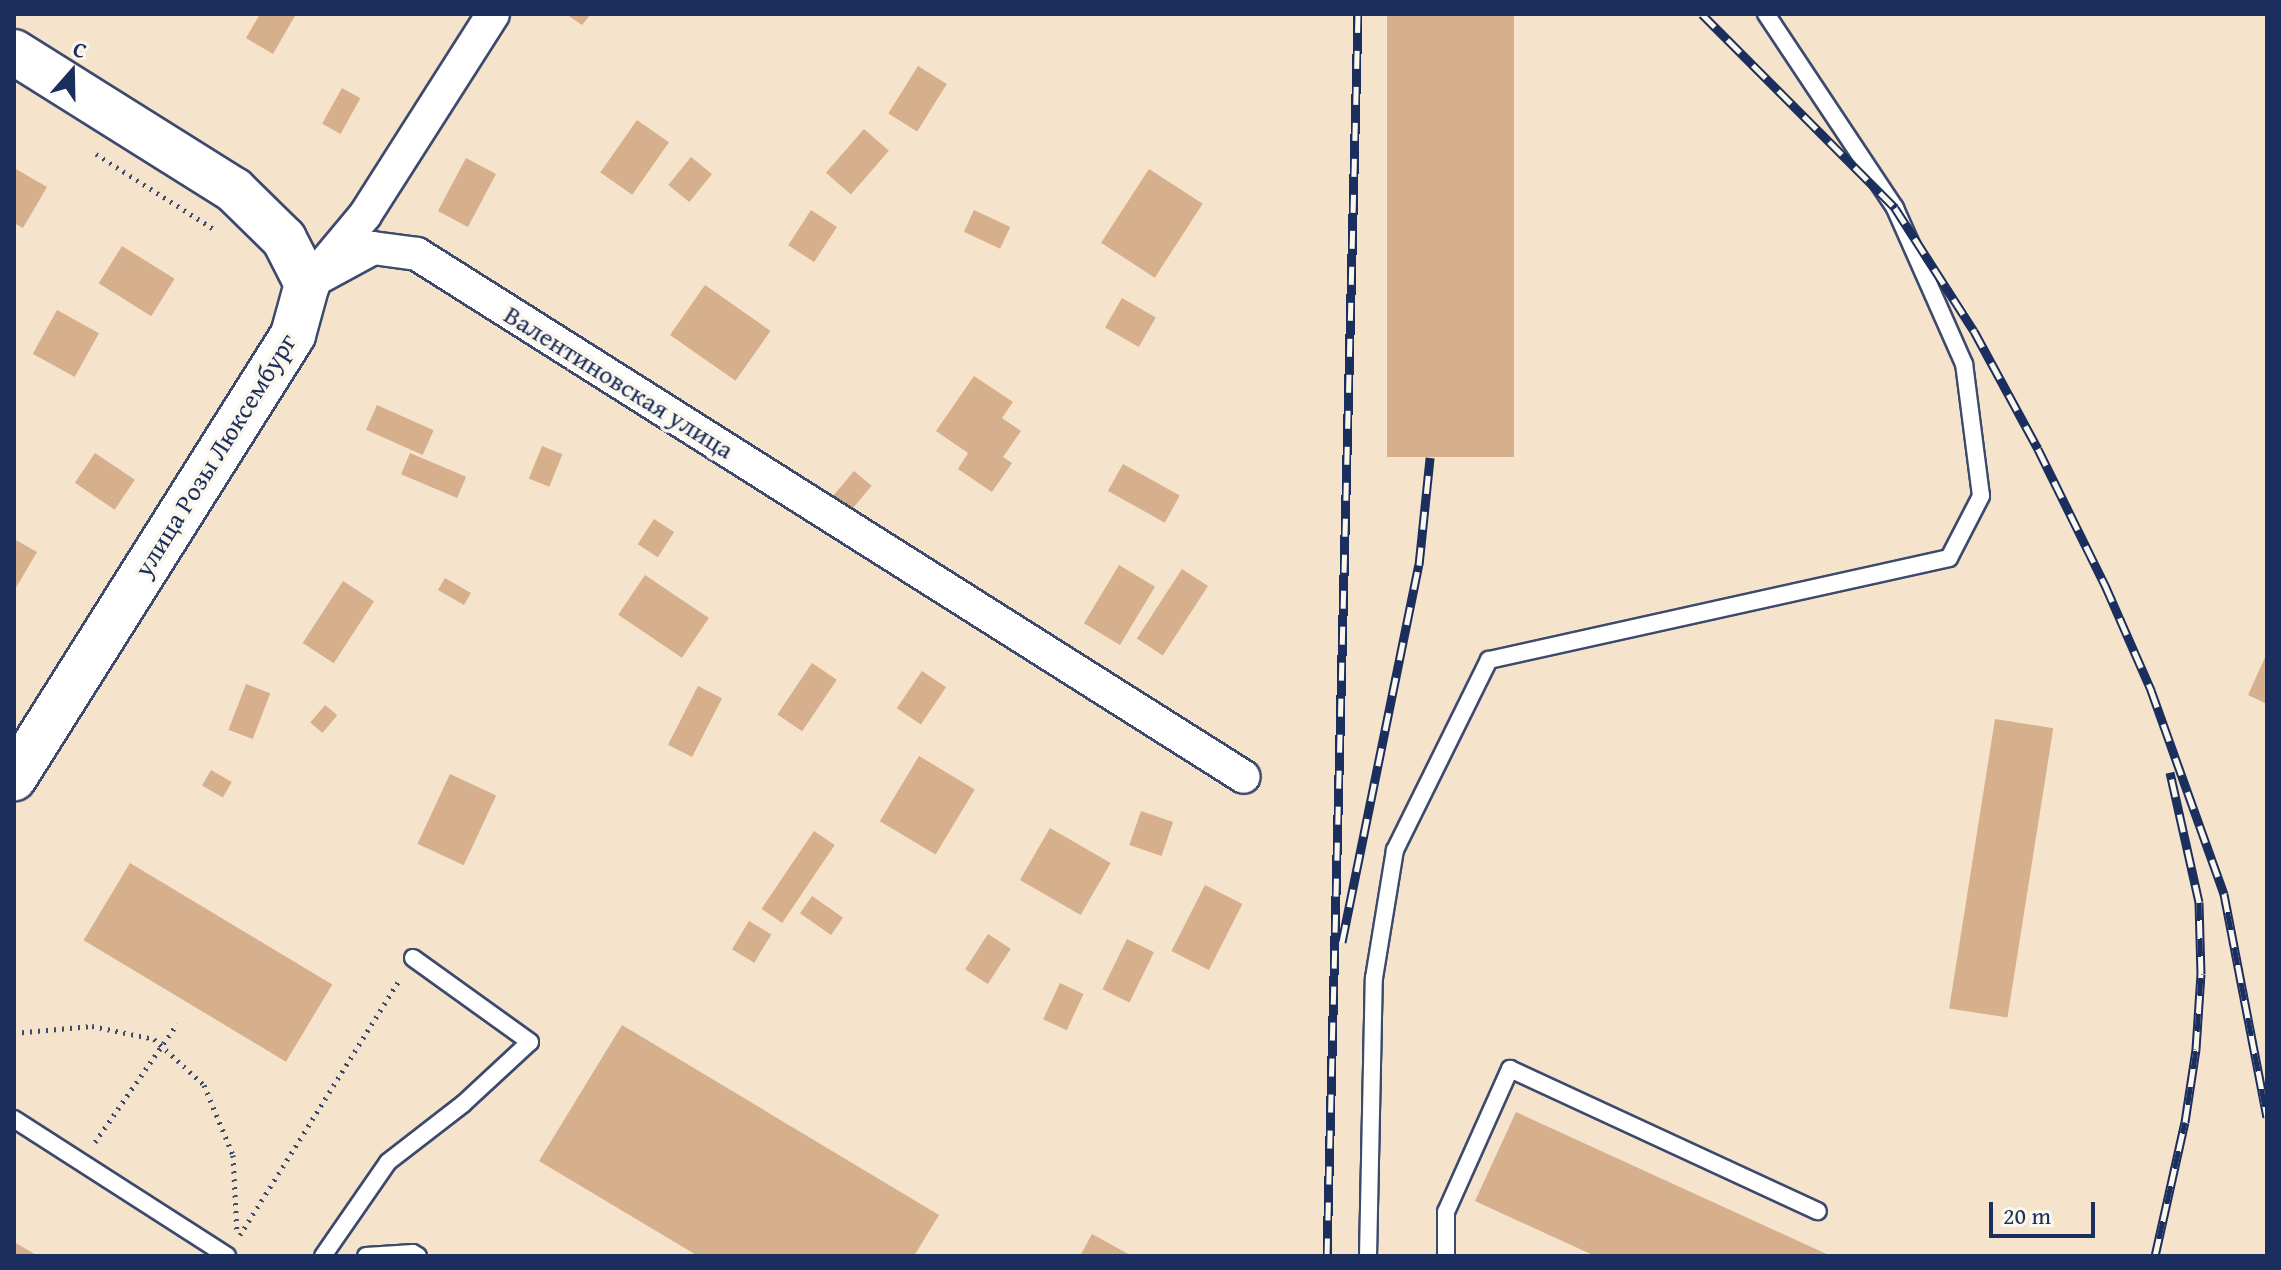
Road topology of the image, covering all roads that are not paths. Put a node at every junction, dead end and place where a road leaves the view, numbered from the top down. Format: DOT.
graph roads {
  1 [pos="493,14"];
  2 [pos="1766,14"];
  3 [pos="14,52"];
  4 [pos="307,284"];
  5 [pos="1244,777"];
  6 [pos="14,778"];
  7 [pos="413,958"];
  8 [pos="14,1119"];
  9 [pos="1818,1211"];
  10 [pos="227,1256"];
  11 [pos="323,1256"];
  12 [pos="366,1256"];
  13 [pos="418,1256"];
  14 [pos="1368,1256"];
  15 [pos="1446,1256"];
  1 -- 4 [label="street, улица Розы Люксембург"];
  2 -- 14 [label="lane"];
  3 -- 4 [label="main road"];
  4 -- 5 [label="street, Валентиновская улица"];
  4 -- 6 [label="main road, улица Розы Люксембург"];
  7 -- 11 [label="lane"];
  8 -- 10 [label="lane"];
  9 -- 15 [label="lane"];
  12 -- 13 [label="lane"];
}
